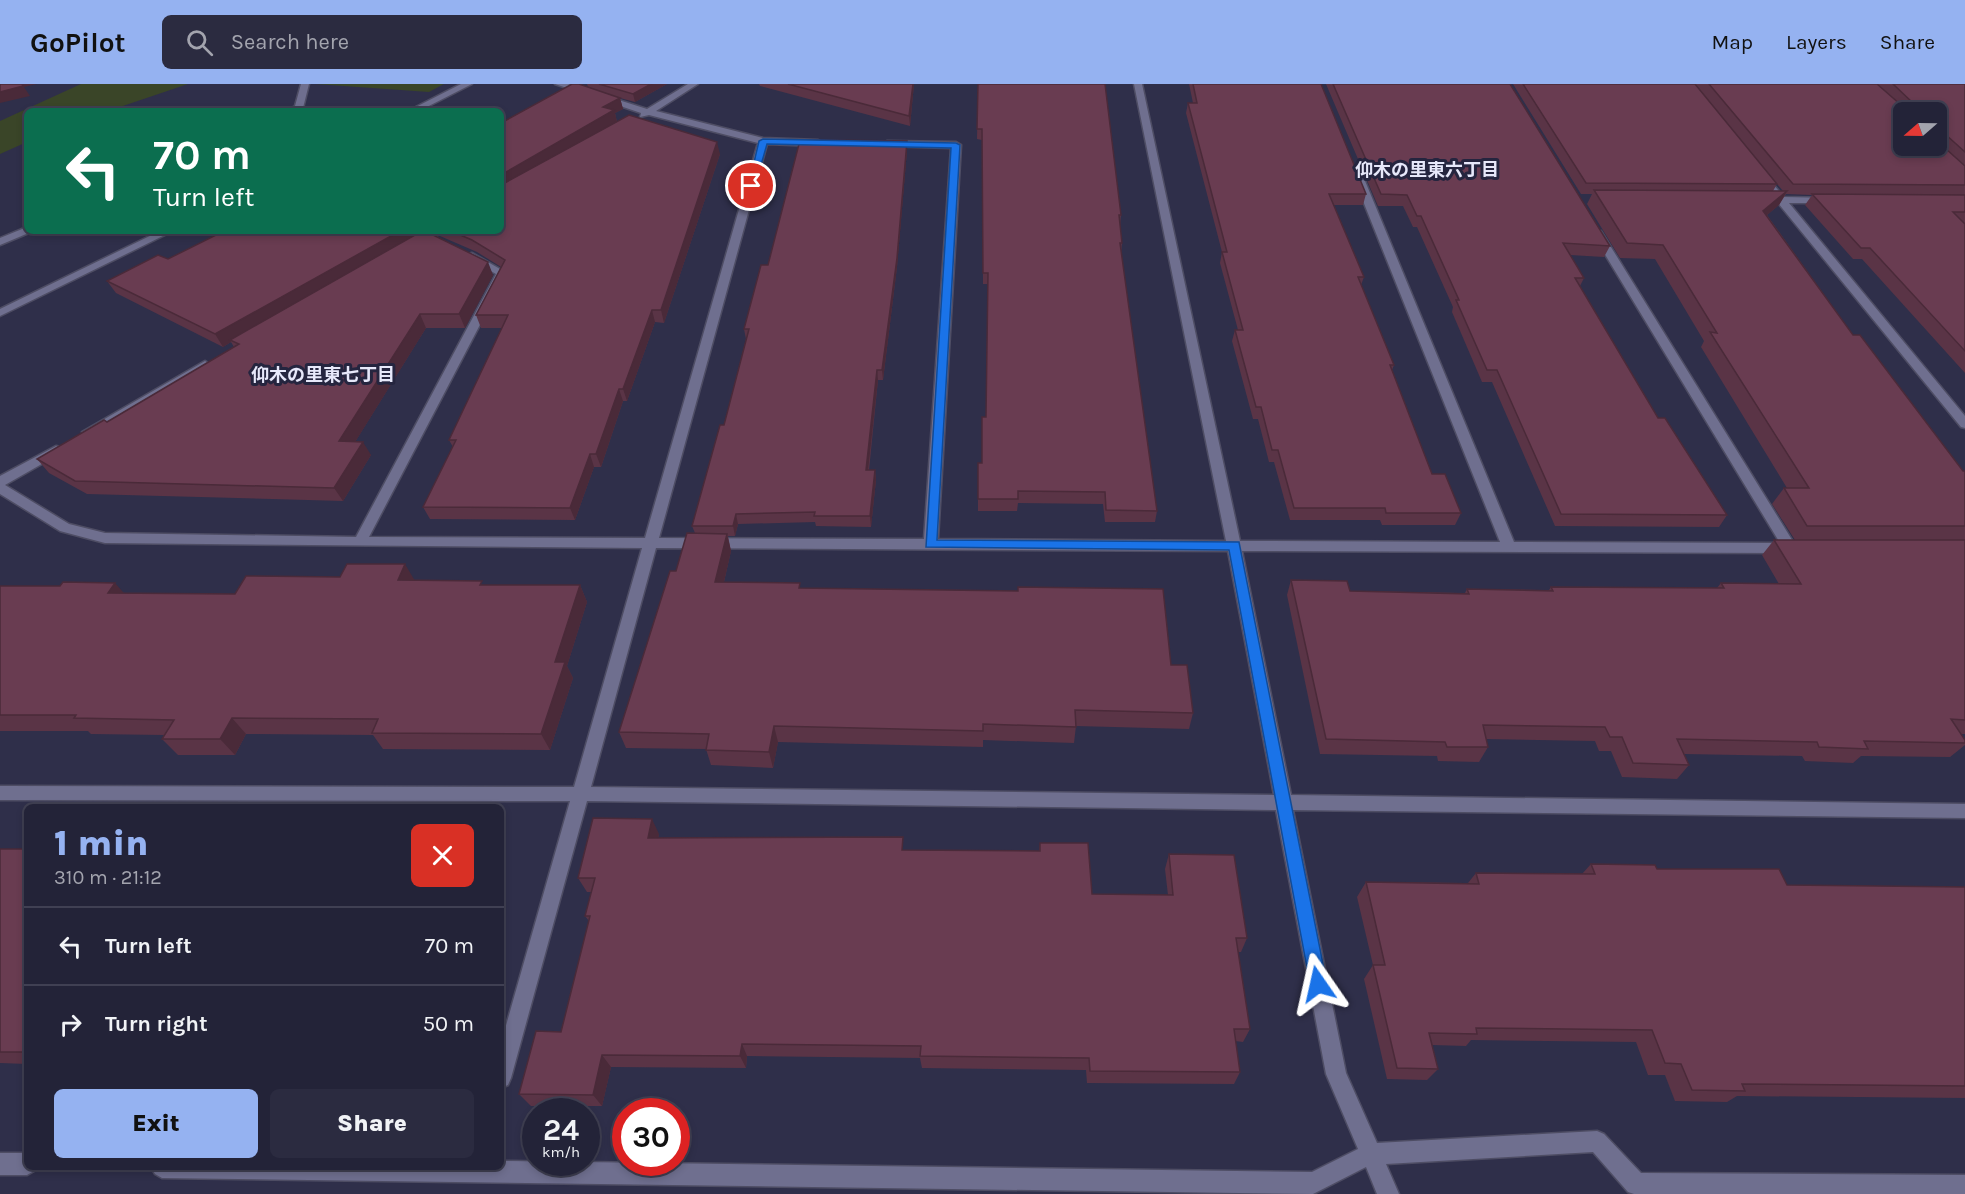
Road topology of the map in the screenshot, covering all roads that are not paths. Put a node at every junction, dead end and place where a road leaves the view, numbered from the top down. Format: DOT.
graph roads {
  1 [pos="305,84"];
  2 [pos="468,84"];
  3 [pos="559,84"];
  4 [pos="694,84"];
  5 [pos="1138,84"];
  6 [pos="299,108"];
  7 [pos="418,108"];
  8 [pos="648,112"];
  9 [pos="629,123"];
  10 [pos="763,141"];
  11 [pos="831,143"];
  12 [pos="876,144"];
  13 [pos="1352,161"];
  14 [pos="1760,173"];
  15 [pos="1759,200"];
  16 [pos="1782,200"];
  17 [pos="1839,200"];
  18 [pos="1589,219"];
  19 [pos="24,231"];
  20 [pos="162,234"];
  21 [pos="434,234"];
  22 [pos="0,242"];
  23 [pos="446,245"];
  24 [pos="408,249"];
  25 [pos="464,252"];
  26 [pos="0,313"];
  27 [pos="214,360"];
  28 [pos="1965,424"];
  29 [pos="0,482"];
  30 [pos="0,488"];
  31 [pos="360,542"];
  32 [pos="651,543"];
  33 [pos="931,544"];
  34 [pos="1234,546"];
  35 [pos="1509,547"];
  36 [pos="0,793"];
  37 [pos="581,794"];
  38 [pos="1283,802"];
  39 [pos="1965,811"];
  40 [pos="504,1067"];
  41 [pos="1370,1154"];
  42 [pos="0,1164"];
  43 [pos="24,1164"];
  44 [pos="475,1170"];
  45 [pos="1965,1186"];
  46 [pos="1388,1194"];
  1 -- 6 [label="street"];
  2 -- 7 [label="street"];
  3 -- 8 [label="street"];
  4 -- 8 [label="street"];
  5 -- 34 [label="street"];
  8 -- 9 [label="street"];
  8 -- 10 [label="street"];
  10 -- 11 [label="street"];
  10 -- 32 [label="street"];
  12 -- 33 [label="street"];
  13 -- 35 [label="street"];
  14 -- 16 [label="street"];
  15 -- 16 [label="street"];
  16 -- 17 [label="street"];
  16 -- 28 [label="street"];
  18 -- 35 [label="street"];
  19 -- 22 [label="street"];
  20 -- 26 [label="street"];
  21 -- 23 [label="street"];
  21 -- 24 [label="street"];
  25 -- 31 [label="street"];
  27 -- 29 [label="street"];
  30 -- 31 [label="street"];
  31 -- 32 [label="street"];
  32 -- 33 [label="street"];
  32 -- 37 [label="street"];
  33 -- 34 [label="street"];
  34 -- 35 [label="street"];
  34 -- 38 [label="street"];
  36 -- 37 [label="street"];
  37 -- 38 [label="street"];
  37 -- 40 [label="street"];
  38 -- 39 [label="street"];
  38 -- 41 [label="street"];
  41 -- 44 [label="street"];
  41 -- 45 [label="street"];
  41 -- 46 [label="street"];
  42 -- 43 [label="street"];
}
